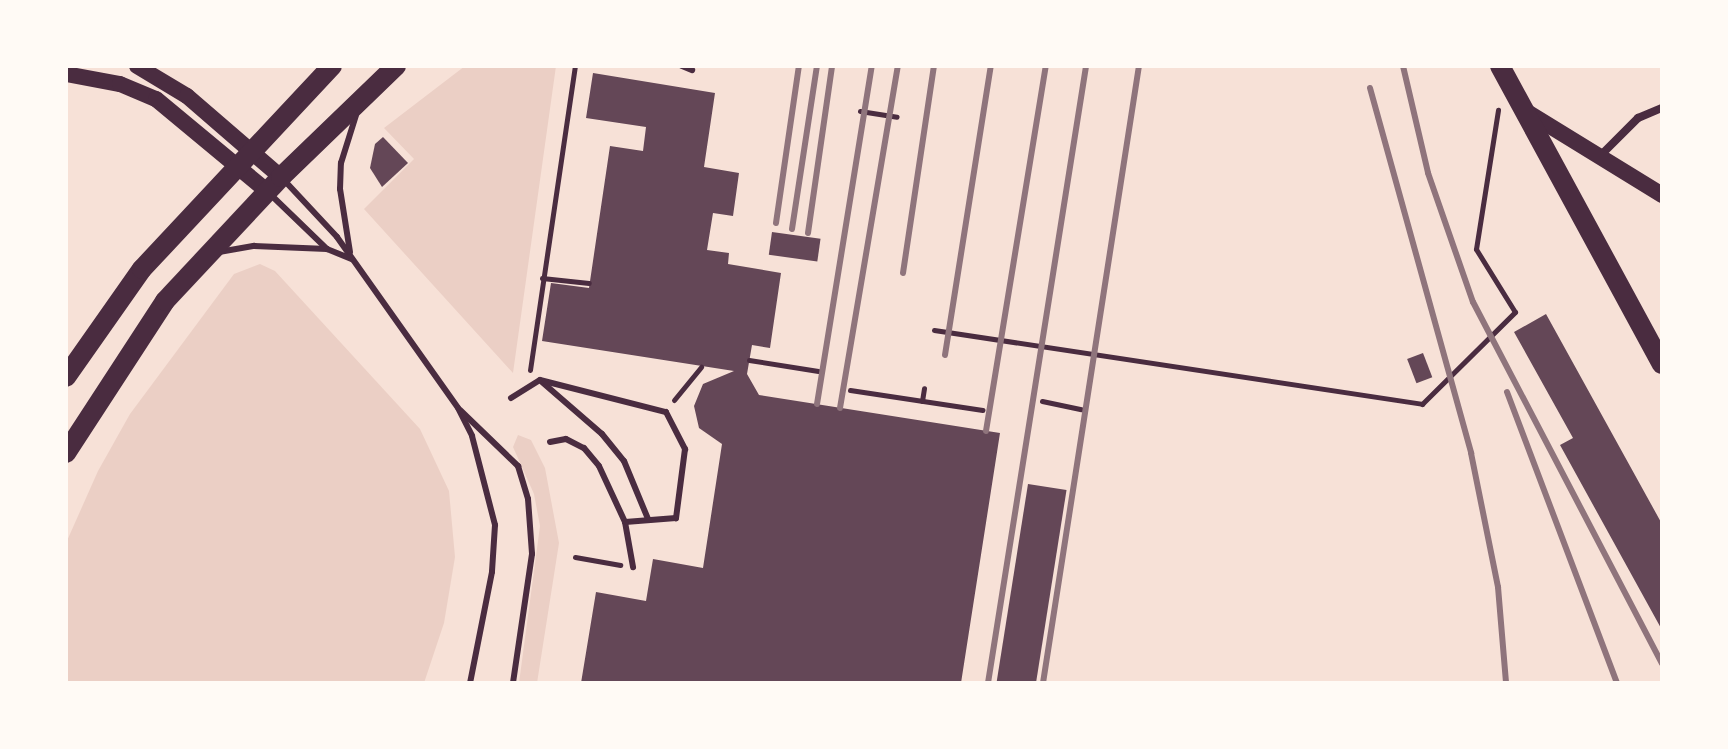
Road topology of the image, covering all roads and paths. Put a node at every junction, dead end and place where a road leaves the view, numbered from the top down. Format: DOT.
graph roads {
  1 [pos="137,66"];
  2 [pos="332,66"];
  3 [pos="396,66"];
  4 [pos="575,66"];
  5 [pos="682,66"];
  6 [pos="692,70"];
  7 [pos="1502,70"];
  8 [pos="66,74"];
  9 [pos="369,91"];
  10 [pos="1662,108"];
  11 [pos="1524,110"];
  12 [pos="860,111"];
  13 [pos="897,117"];
  14 [pos="243,156"];
  15 [pos="1599,157"];
  16 [pos="274,185"];
  17 [pos="1662,195"];
  18 [pos="327,249"];
  19 [pos="210,254"];
  20 [pos="352,259"];
  21 [pos="542,278"];
  22 [pos="589,283"];
  23 [pos="934,330"];
  24 [pos="749,360"];
  25 [pos="1662,364"];
  26 [pos="701,367"];
  27 [pos="818,371"];
  28 [pos="66,377"];
  29 [pos="540,380"];
  30 [pos="529,383"];
  31 [pos="924,388"];
  32 [pos="850,390"];
  33 [pos="511,398"];
  34 [pos="922,401"];
  35 [pos="1042,401"];
  36 [pos="458,408"];
  37 [pos="1081,409"];
  38 [pos="983,410"];
  39 [pos="666,412"];
  40 [pos="550,442"];
  41 [pos="66,453"];
  42 [pos="648,519"];
  43 [pos="625,522"];
  44 [pos="575,557"];
  45 [pos="633,567"];
  46 [pos="470,683"];
  47 [pos="513,683"];
  1 -- 14 [label="main road"];
  2 -- 14 [label="main road"];
  3 -- 9 [label="main road"];
  4 -- 21 [label="path"];
  5 -- 6 [label="lane"];
  7 -- 11 [label="main road"];
  7 -- 23 [label="path"];
  8 -- 14 [label="main road"];
  9 -- 16 [label="main road"];
  9 -- 20 [label="lane"];
  10 -- 15 [label="street"];
  11 -- 15 [label="main road"];
  11 -- 25 [label="main road"];
  12 -- 13 [label="path"];
  14 -- 16 [label="main road"];
  14 -- 28 [label="main road"];
  15 -- 17 [label="main road"];
  16 -- 18 [label="lane"];
  16 -- 19 [label="main road"];
  16 -- 20 [label="lane"];
  18 -- 19 [label="lane"];
  18 -- 20 [label="lane"];
  19 -- 41 [label="main road"];
  20 -- 36 [label="lane"];
  21 -- 22 [label="path"];
  21 -- 30 [label="path"];
  24 -- 27 [label="path"];
  26 -- 39 [label="path"];
  29 -- 30 [label="lane"];
  29 -- 39 [label="lane"];
  29 -- 42 [label="lane"];
  30 -- 33 [label="lane"];
  31 -- 34 [label="path"];
  32 -- 34 [label="path"];
  34 -- 38 [label="path"];
  35 -- 37 [label="path"];
  36 -- 46 [label="lane"];
  36 -- 47 [label="lane"];
  39 -- 42 [label="lane"];
  40 -- 43 [label="lane"];
  42 -- 43 [label="lane"];
  43 -- 45 [label="lane"];
  44 -- 45 [label="path"];
}
